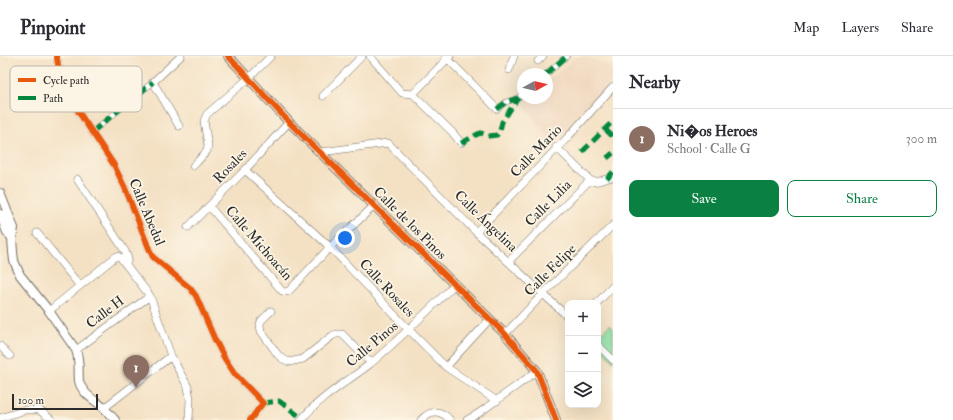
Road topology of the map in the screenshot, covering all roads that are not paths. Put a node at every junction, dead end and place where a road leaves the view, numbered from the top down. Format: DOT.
graph roads {
  1 [pos="57,56"];
  2 [pos="181,56"];
  3 [pos="228,56"];
  4 [pos="270,56"];
  5 [pos="362,56"];
  6 [pos="370,56"];
  7 [pos="514,56"];
  8 [pos="567,56"];
  9 [pos="448,57"];
  10 [pos="58,66"];
  11 [pos="553,68"];
  12 [pos="509,70"];
  13 [pos="249,78"];
  14 [pos="153,82"];
  15 [pos="613,87"];
  16 [pos="142,91"];
  17 [pos="413,94"];
  18 [pos="323,96"];
  19 [pos="517,98"];
  20 [pos="497,109"];
  21 [pos="79,112"];
  22 [pos="116,112"];
  23 [pos="289,122"];
  24 [pos="179,126"];
  25 [pos="92,132"];
  26 [pos="460,143"];
  27 [pos="556,147"];
  28 [pos="321,152"];
  29 [pos="193,166"];
  30 [pos="245,170"];
  31 [pos="613,177"];
  32 [pos="77,179"];
  33 [pos="590,180"];
  34 [pos="0,193"];
  35 [pos="375,205"];
  36 [pos="210,206"];
  37 [pos="0,214"];
  38 [pos="613,225"];
  39 [pos="188,227"];
  40 [pos="476,232"];
  41 [pos="37,234"];
  42 [pos="12,238"];
  43 [pos="330,247"];
  44 [pos="508,261"];
  45 [pos="125,264"];
  46 [pos="455,284"];
  47 [pos="80,286"];
  48 [pos="613,286"];
  49 [pos="543,294"];
  50 [pos="150,296"];
  51 [pos="600,300"];
  52 [pos="49,311"];
  53 [pos="272,311"];
  54 [pos="565,314"];
  55 [pos="490,319"];
  56 [pos="409,330"];
  57 [pos="505,334"];
  58 [pos="0,346"];
  59 [pos="601,348"];
  60 [pos="76,350"];
  61 [pos="10,356"];
  62 [pos="171,356"];
  63 [pos="613,360"];
  64 [pos="370,363"];
  65 [pos="446,367"];
  66 [pos="537,370"];
  67 [pos="497,401"];
  68 [pos="104,408"];
  69 [pos="0,418"];
  70 [pos="302,419"];
  71 [pos="52,420"];
  72 [pos="115,420"];
  73 [pos="189,420"];
  74 [pos="250,420"];
  75 [pos="421,420"];
  76 [pos="450,420"];
  77 [pos="467,420"];
  78 [pos="556,420"];
  1 -- 10 [label="street, Calle Abedul"];
  2 -- 14 [label="street"];
  3 -- 13 [label="street, Calle de los Pinos"];
  4 -- 13 [label="street"];
  5 -- 18 [label="street"];
  6 -- 17 [label="street"];
  7 -- 12 [label="street"];
  8 -- 11 [label="street"];
  9 -- 17 [label="street"];
  9 -- 20 [label="street"];
  13 -- 23 [label="street, Calle de los Pinos"];
  13 -- 29 [label="street"];
  14 -- 16 [label="street"];
  14 -- 24 [label="street"];
  15 -- 27 [label="street, Calle Mario"];
  17 -- 26 [label="street"];
  19 -- 20 [label="street"];
  21 -- 25 [label="street, Calle Abedul"];
  22 -- 25 [label="street"];
  23 -- 28 [label="street, Calle de los Pinos"];
  23 -- 30 [label="street, Rosales"];
  25 -- 74 [label="street, Calle Abedul"];
  27 -- 33 [label="street"];
  27 -- 40 [label="street, Calle Mario"];
  28 -- 35 [label="street, Calle de los Pinos"];
  28 -- 40 [label="street, Calle Ángelina"];
  30 -- 36 [label="street, Rosales"];
  30 -- 43 [label="street, Calle Rosales"];
  31 -- 33 [label="street"];
  32 -- 45 [label="street"];
  33 -- 44 [label="street, Calle Lilia"];
  34 -- 42 [label="street"];
  35 -- 43 [label="street, Calle Michoacán"];
  35 -- 46 [label="street, Calle de los Pinos"];
  36 -- 39 [label="street, Rosales"];
  36 -- 43 [label="street, Calle Michoacán"];
  37 -- 42 [label="street"];
  38 -- 49 [label="street, Calle Felipe"];
  40 -- 44 [label="street, Calle Ángelina"];
  41 -- 47 [label="street"];
  42 -- 52 [label="street"];
  43 -- 56 [label="street, Calle Rosales"];
  44 -- 49 [label="street, Calle Ángelina"];
  45 -- 47 [label="street"];
  45 -- 50 [label="street"];
  46 -- 55 [label="street, Calle de los Pinos"];
  46 -- 56 [label="street, Calle Pinos"];
  47 -- 52 [label="street"];
  48 -- 51 [label="street"];
  49 -- 54 [label="street, Calle Ángelina"];
  49 -- 57 [label="street, Calle Felipe"];
  50 -- 60 [label="street, Calle H"];
  50 -- 62 [label="street"];
  52 -- 60 [label="street"];
  53 -- 64 [label="street"];
  55 -- 57 [label="street, Calle de los Pinos"];
  55 -- 65 [label="street"];
  56 -- 64 [label="street, Calle Pinos"];
  56 -- 65 [label="street, Calle Rosales"];
  57 -- 66 [label="street, Calle de los Pinos"];
  58 -- 61 [label="street"];
  59 -- 63 [label="street"];
  60 -- 68 [label="street"];
  62 -- 68 [label="street"];
  62 -- 73 [label="street"];
  64 -- 70 [label="street, Calle Pinos"];
  65 -- 67 [label="street, Calle Rosales"];
  66 -- 67 [label="street"];
  66 -- 78 [label="street, Calle de los Pinos"];
  67 -- 77 [label="street"];
  68 -- 72 [label="street"];
  69 -- 71 [label="street"];
  75 -- 76 [label="street"];
}
